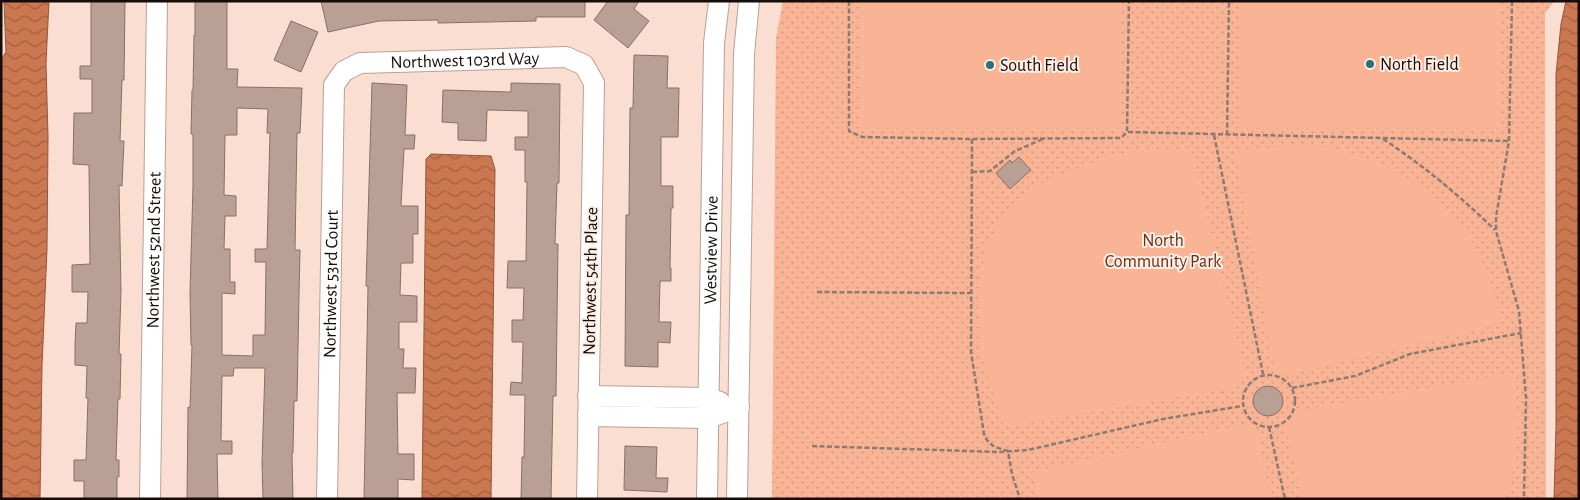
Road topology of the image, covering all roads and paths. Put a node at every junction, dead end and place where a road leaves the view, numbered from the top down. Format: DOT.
graph roads {
  1 [pos="157,1"];
  2 [pos="719,1"];
  3 [pos="749,1"];
  4 [pos="849,1"];
  5 [pos="1129,1"];
  6 [pos="1229,1"];
  7 [pos="1512,1"];
  8 [pos="584,65"];
  9 [pos="344,71"];
  10 [pos="1128,132"];
  11 [pos="1214,135"];
  12 [pos="1227,135"];
  13 [pos="972,138"];
  14 [pos="1045,138"];
  15 [pos="1382,138"];
  16 [pos="1509,141"];
  17 [pos="972,172"];
  18 [pos="1496,231"];
  19 [pos="817,292"];
  20 [pos="972,293"];
  21 [pos="1521,333"];
  22 [pos="1263,374"];
  23 [pos="1292,388"];
  24 [pos="588,396"];
  25 [pos="1242,406"];
  26 [pos="739,407"];
  27 [pos="708,408"];
  28 [pos="588,416"];
  29 [pos="1269,427"];
  30 [pos="812,446"];
  31 [pos="1008,451"];
  32 [pos="150,499"];
  33 [pos="327,499"];
  34 [pos="587,499"];
  35 [pos="707,499"];
  36 [pos="737,499"];
  37 [pos="1020,499"];
  38 [pos="1285,499"];
  39 [pos="1524,499"];
  1 -- 32 [label="street, Northwest 52nd Street"];
  2 -- 27 [label="street, Westview Drive"];
  3 -- 26 [label="street, Westview Drive"];
  4 -- 13 [label="path"];
  5 -- 10 [label="path"];
  6 -- 12 [label="path"];
  7 -- 16 [label="path"];
  8 -- 9 [label="street, Northwest 103rd Way"];
  8 -- 24 [label="street, Northwest 54th Place"];
  9 -- 33 [label="street, Northwest 53rd Court"];
  10 -- 11 [label="path"];
  10 -- 14 [label="path"];
  11 -- 12 [label="path"];
  11 -- 22 [label="path"];
  12 -- 15 [label="path"];
  13 -- 14 [label="path"];
  13 -- 17 [label="path"];
  14 -- 17 [label="path"];
  15 -- 16 [label="path"];
  15 -- 18 [label="path"];
  16 -- 18 [label="path"];
  17 -- 20 [label="path"];
  18 -- 21 [label="path"];
  19 -- 20 [label="path"];
  20 -- 31 [label="path"];
  21 -- 23 [label="path"];
  21 -- 39 [label="path"];
  22 -- 23 [label="path"];
  22 -- 25 [label="path"];
  23 -- 29 [label="path"];
  24 -- 27 [label="street"];
  24 -- 28 [label="street, Northwest 54th Place"];
  25 -- 29 [label="path"];
  25 -- 31 [label="path"];
  26 -- 27 [label="street"];
  26 -- 36 [label="street, Westview Drive"];
  27 -- 28 [label="street"];
  27 -- 35 [label="street, Westview Drive"];
  28 -- 34 [label="street, Northwest 54th Place"];
  29 -- 38 [label="path"];
  30 -- 31 [label="path"];
  31 -- 37 [label="path"];
}
